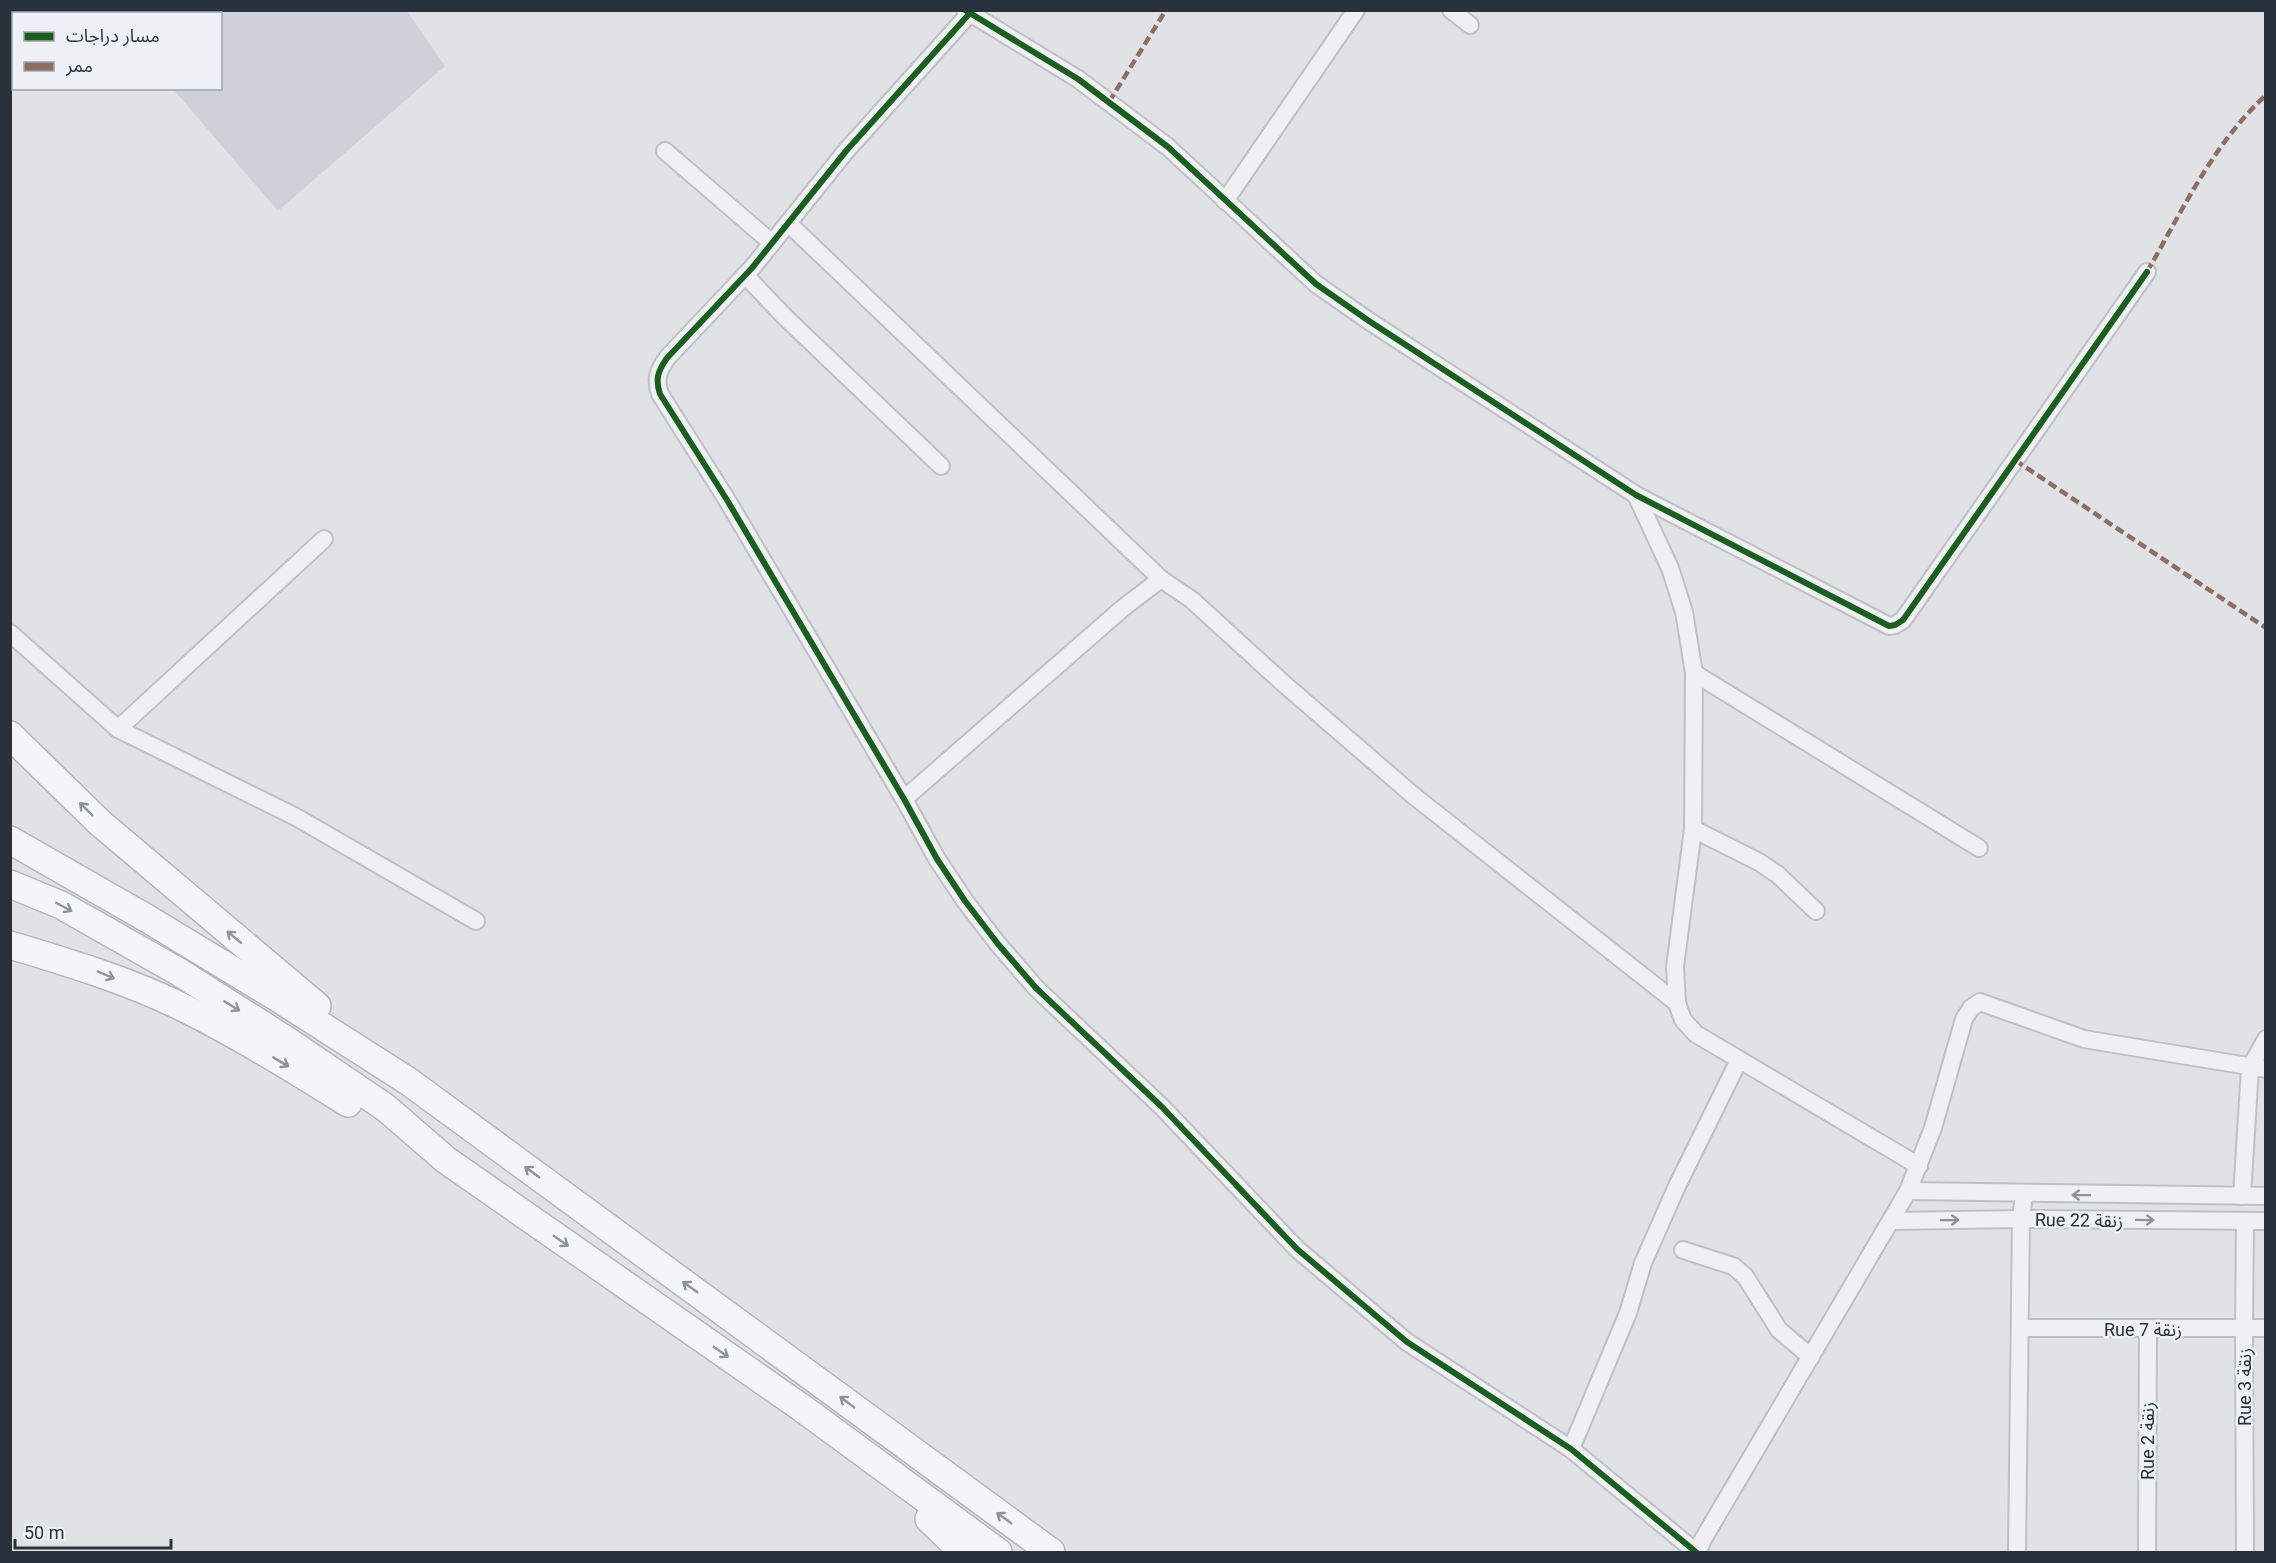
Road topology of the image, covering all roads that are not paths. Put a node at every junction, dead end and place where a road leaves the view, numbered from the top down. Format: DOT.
graph roads {
  1 [pos="1356,10"];
  2 [pos="1451,10"];
  3 [pos="967,12"];
  4 [pos="1470,25"];
  5 [pos="665,151"];
  6 [pos="1225,201"];
  7 [pos="788,223"];
  8 [pos="772,243"];
  9 [pos="2147,272"];
  10 [pos="746,275"];
  11 [pos="941,466"];
  12 [pos="1636,495"];
  13 [pos="324,539"];
  14 [pos="1161,579"];
  15 [pos="10,633"];
  16 [pos="1694,673"];
  17 [pos="118,729"];
  18 [pos="10,735"];
  19 [pos="904,799"];
  20 [pos="1693,829"];
  21 [pos="10,840"];
  22 [pos="1979,848"];
  23 [pos="10,884"];
  24 [pos="1816,911"];
  25 [pos="476,921"];
  26 [pos="10,945"];
  27 [pos="1677,1003"];
  28 [pos="2265,1039"];
  29 [pos="1739,1060"];
  30 [pos="2258,1069"];
  31 [pos="408,1081"];
  32 [pos="446,1160"];
  33 [pos="1919,1166"];
  34 [pos="1908,1191"];
  35 [pos="2024,1194"];
  36 [pos="2242,1196"];
  37 [pos="2265,1196"];
  38 [pos="2021,1219"];
  39 [pos="1892,1221"];
  40 [pos="2245,1221"];
  41 [pos="2265,1221"];
  42 [pos="1683,1250"];
  43 [pos="2020,1328"];
  44 [pos="2244,1328"];
  45 [pos="2265,1328"];
  46 [pos="2148,1329"];
  47 [pos="1811,1357"];
  48 [pos="1571,1449"];
  49 [pos="870,1458"];
  50 [pos="963,1552"];
  51 [pos="998,1552"];
  52 [pos="1052,1552"];
  53 [pos="1697,1552"];
  54 [pos="2017,1552"];
  55 [pos="2147,1552"];
  56 [pos="2246,1552"];
  1 -- 6 [label="street"];
  2 -- 4 [label="street"];
  3 -- 6 [label="street"];
  3 -- 7 [label="street"];
  5 -- 8 [label="street"];
  6 -- 12 [label="street"];
  7 -- 8 [label="street"];
  7 -- 14 [label="street"];
  8 -- 10 [label="street"];
  9 -- 12 [label="street"];
  10 -- 11 [label="street"];
  10 -- 19 [label="street"];
  12 -- 16 [label="street"];
  13 -- 17 [label="street"];
  14 -- 19 [label="street"];
  14 -- 27 [label="street"];
  15 -- 17 [label="street"];
  16 -- 20 [label="street"];
  16 -- 22 [label="street"];
  17 -- 25 [label="street"];
  31 -- 18 [label="highway, one-way"];
  19 -- 48 [label="street"];
  20 -- 24 [label="street"];
  20 -- 27 [label="street"];
  21 -- 31 [label="highway"];
  23 -- 32 [label="highway, one-way"];
  26 -- 32 [label="highway, one-way"];
  27 -- 29 [label="street"];
  28 -- 30 [label="street"];
  29 -- 33 [label="street"];
  29 -- 48 [label="street"];
  30 -- 33 [label="street"];
  30 -- 36 [label="street"];
  52 -- 31 [label="highway, one-way"];
  32 -- 49 [label="highway, one-way"];
  33 -- 34 [label="street"];
  34 -- 35 [label="street, Rue 22 زنقة"];
  34 -- 39 [label="street"];
  36 -- 35 [label="street, Rue 22 زنقة, one-way"];
  35 -- 38 [label="street"];
  36 -- 37 [label="street, Rue 22 زنقة"];
  39 -- 38 [label="street, Rue 22 زنقة, one-way"];
  38 -- 40 [label="street, Rue 22 زنقة, one-way"];
  38 -- 43 [label="street"];
  39 -- 47 [label="street"];
  40 -- 41 [label="street, Rue 22 زنقة"];
  40 -- 44 [label="street, Rue 3 زنقة"];
  42 -- 47 [label="street"];
  43 -- 46 [label="street, Rue 7 زنقة"];
  43 -- 54 [label="street"];
  44 -- 45 [label="street, Rue 7 زنقة"];
  44 -- 46 [label="street, Rue 7 زنقة"];
  44 -- 56 [label="street, Rue 3 زنقة"];
  46 -- 55 [label="street, Rue 2 زنقة"];
  47 -- 53 [label="street"];
  48 -- 53 [label="street"];
  49 -- 50 [label="highway"];
  49 -- 51 [label="highway"];
}
